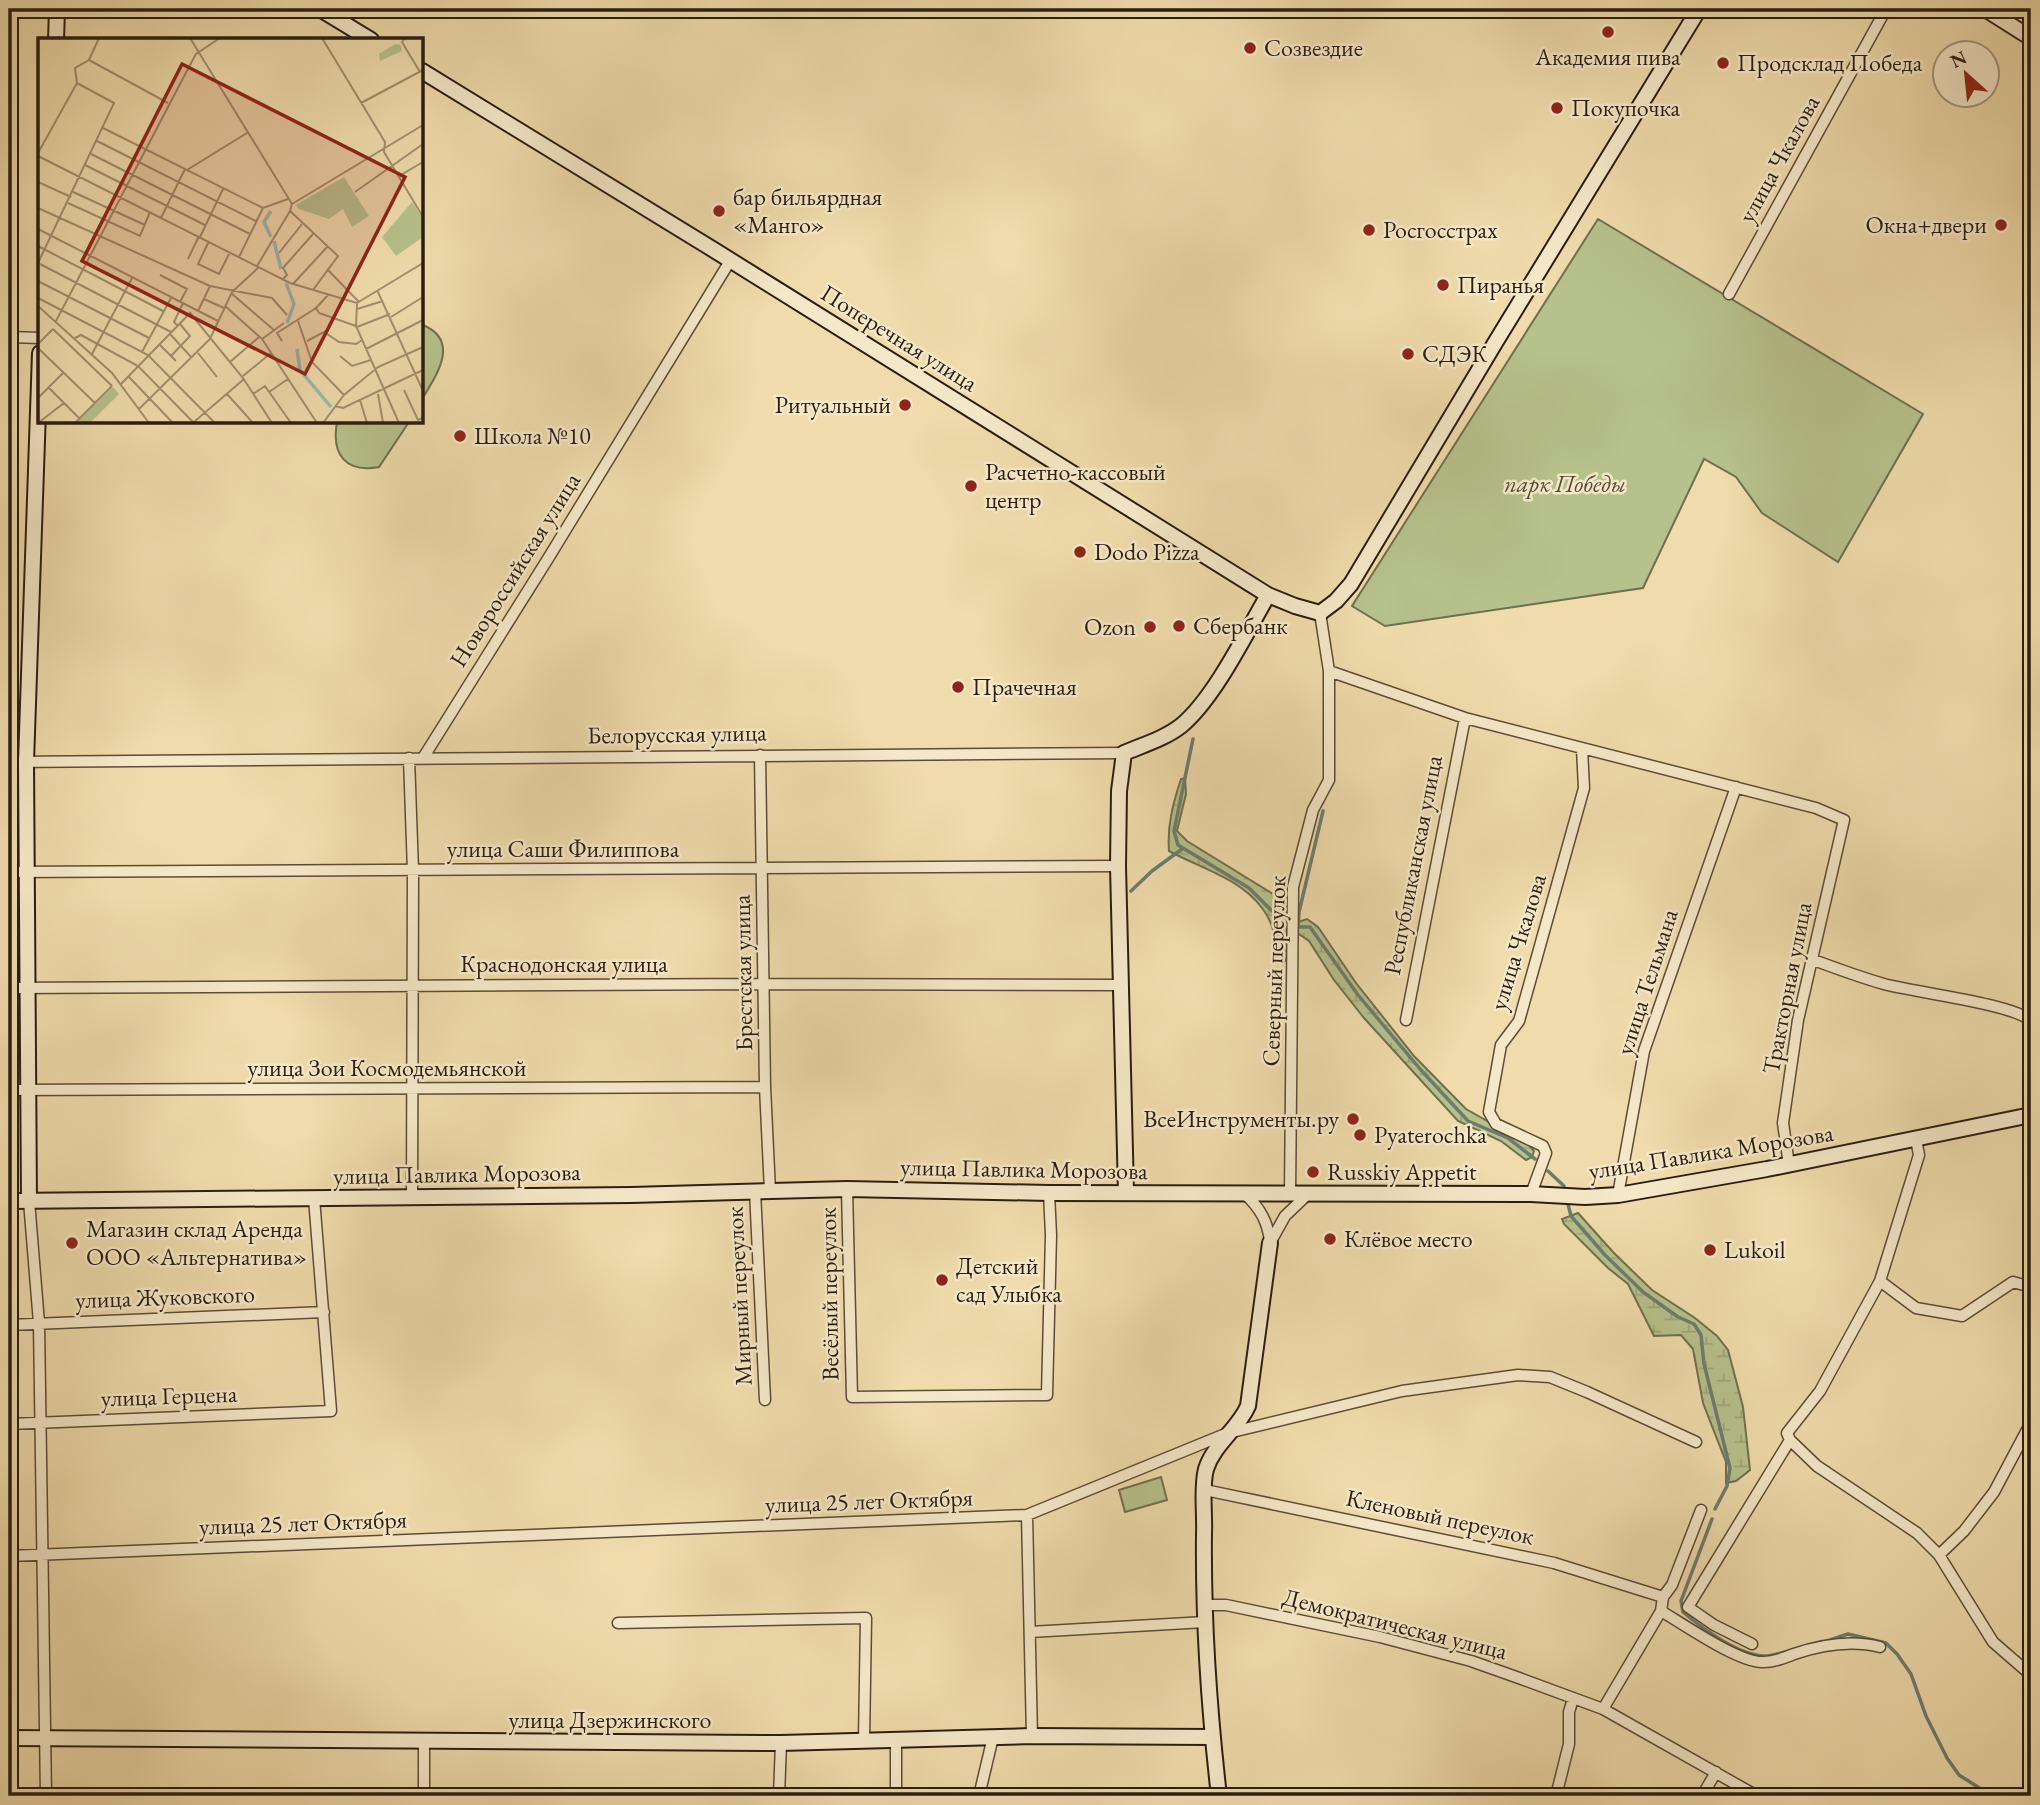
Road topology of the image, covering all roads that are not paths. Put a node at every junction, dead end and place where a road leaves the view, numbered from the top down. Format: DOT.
graph roads {
  1 [pos="57,9"];
  2 [pos="320,9"];
  3 [pos="1699,9"];
  4 [pos="1886,9"];
  5 [pos="1993,11"];
  6 [pos="2031,37"];
  7 [pos="56,38"];
  8 [pos="368,38"];
  9 [pos="424,72"];
  10 [pos="730,261"];
  11 [pos="1729,294"];
  12 [pos="9,338"];
  13 [pos="38,338"];
  14 [pos="38,411"];
  15 [pos="1268,595"];
  16 [pos="1320,613"];
  17 [pos="1329,671"];
  18 [pos="1465,718"];
  19 [pos="1582,749"];
  20 [pos="1124,752"];
  21 [pos="760,755"];
  22 [pos="409,758"];
  23 [pos="423,758"];
  24 [pos="9,762"];
  25 [pos="26,762"];
  26 [pos="1735,787"];
  27 [pos="1118,866"];
  28 [pos="762,869"];
  29 [pos="26,871"];
  30 [pos="413,871"];
  31 [pos="9,872"];
  32 [pos="1811,959"];
  33 [pos="764,984"];
  34 [pos="412,985"];
  35 [pos="1120,985"];
  36 [pos="26,988"];
  37 [pos="9,989"];
  38 [pos="1406,1020"];
  39 [pos="2031,1020"];
  40 [pos="765,1087"];
  41 [pos="412,1089"];
  42 [pos="9,1090"];
  43 [pos="27,1090"];
  44 [pos="2031,1115"];
  45 [pos="1916,1139"];
  46 [pos="1788,1165"];
  47 [pos="847,1189"];
  48 [pos="763,1191"];
  49 [pos="1049,1193"];
  50 [pos="1126,1193"];
  51 [pos="1245,1194"];
  52 [pos="1290,1194"];
  53 [pos="1308,1194"];
  54 [pos="1531,1194"];
  55 [pos="1618,1195"];
  56 [pos="314,1198"];
  57 [pos="412,1198"];
  58 [pos="9,1201"];
  59 [pos="29,1201"];
  60 [pos="1270,1243"];
  61 [pos="1880,1281"];
  62 [pos="2031,1287"];
  63 [pos="324,1312"];
  64 [pos="39,1323"];
  65 [pos="9,1325"];
  66 [pos="765,1400"];
  67 [pos="42,1423"];
  68 [pos="9,1424"];
  69 [pos="2031,1428"];
  70 [pos="1228,1433"];
  71 [pos="1790,1440"];
  72 [pos="1696,1442"];
  73 [pos="1205,1490"];
  74 [pos="1701,1510"];
  75 [pos="1027,1515"];
  76 [pos="44,1555"];
  77 [pos="1939,1555"];
  78 [pos="9,1556"];
  79 [pos="1663,1597"];
  80 [pos="1205,1605"];
  81 [pos="1661,1611"];
  82 [pos="1205,1622"];
  83 [pos="618,1623"];
  84 [pos="1030,1632"];
  85 [pos="1752,1644"];
  86 [pos="1880,1647"];
  87 [pos="2031,1675"];
  88 [pos="1573,1699"];
  89 [pos="1603,1709"];
  90 [pos="1032,1736"];
  91 [pos="993,1737"];
  92 [pos="1212,1737"];
  93 [pos="9,1738"];
  94 [pos="47,1739"];
  95 [pos="896,1739"];
  96 [pos="864,1740"];
  97 [pos="424,1743"];
  98 [pos="781,1743"];
  99 [pos="1716,1772"];
  100 [pos="981,1791"];
  101 [pos="46,1796"];
  102 [pos="424,1796"];
  103 [pos="779,1796"];
  104 [pos="896,1796"];
  105 [pos="988,1796"];
  106 [pos="1219,1796"];
  107 [pos="1556,1796"];
  108 [pos="1702,1796"];
  109 [pos="1757,1796"];
  1 -- 7 [label="street"];
  2 -- 8 [label="street"];
  3 -- 16 [label="street"];
  4 -- 11 [label="street, улица Чкалова"];
  5 -- 6 [label="street"];
  9 -- 10 [label="street, Поперечная улица"];
  10 -- 15 [label="street, Поперечная улица"];
  10 -- 23 [label="street, Новороссийская улица"];
  12 -- 13 [label="street"];
  14 -- 25 [label="street"];
  15 -- 16 [label="street, Поперечная улица"];
  15 -- 20 [label="street, Белорусская улица"];
  16 -- 17 [label="street, Северный переулок"];
  17 -- 18 [label="street"];
  17 -- 52 [label="street, Северный переулок"];
  18 -- 19 [label="street"];
  18 -- 38 [label="street, Республиканская улица"];
  19 -- 26 [label="street"];
  19 -- 54 [label="street, улица Чкалова"];
  20 -- 21 [label="street, Белорусская улица"];
  20 -- 27 [label="street"];
  21 -- 23 [label="street, Белорусская улица"];
  21 -- 28 [label="street, Брестская улица"];
  22 -- 23 [label="street, Белорусская улица"];
  22 -- 25 [label="street, Белорусская улица"];
  22 -- 30 [label="street"];
  24 -- 25 [label="street, Белорусская улица"];
  25 -- 29 [label="street"];
  26 -- 32 [label="street, Тракторная улица"];
  26 -- 55 [label="street, улица Тельмана"];
  27 -- 28 [label="street, улица Саши Филиппова"];
  27 -- 35 [label="street"];
  28 -- 30 [label="street, улица Саши Филиппова"];
  28 -- 33 [label="street, Брестская улица"];
  29 -- 30 [label="street, улица Саши Филиппова"];
  29 -- 31 [label="street, улица Саши Филиппова"];
  29 -- 36 [label="street"];
  30 -- 34 [label="street"];
  32 -- 39 [label="street"];
  32 -- 46 [label="street, Тракторная улица"];
  33 -- 34 [label="street, Краснодонская улица"];
  33 -- 35 [label="street, Краснодонская улица"];
  33 -- 40 [label="street, Брестская улица"];
  34 -- 36 [label="street, Краснодонская улица"];
  34 -- 41 [label="street"];
  35 -- 50 [label="street"];
  36 -- 37 [label="street, Краснодонская улица"];
  36 -- 43 [label="street"];
  40 -- 41 [label="street, улица Зои Космодемьянской"];
  40 -- 48 [label="street, Брестская улица"];
  41 -- 43 [label="street, улица Зои Космодемьянской"];
  41 -- 57 [label="street"];
  42 -- 43 [label="street, улица Зои Космодемьянской"];
  43 -- 59 [label="street"];
  44 -- 45 [label="street, улица Павлика Морозова"];
  45 -- 46 [label="street, улица Павлика Морозова"];
  45 -- 61 [label="street"];
  46 -- 55 [label="street, улица Павлика Морозова"];
  47 -- 48 [label="street, улица Павлика Морозова"];
  47 -- 49 [label="street, улица Павлика Морозова"];
  47 -- 49 [label="street, Весёлый переулок"];
  48 -- 57 [label="street, улица Павлика Морозова"];
  48 -- 66 [label="street, Мирный переулок"];
  49 -- 50 [label="street, улица Павлика Морозова"];
  50 -- 51 [label="street, улица Павлика Морозова"];
  51 -- 52 [label="street, улица Павлика Морозова"];
  51 -- 60 [label="street"];
  52 -- 53 [label="street, улица Павлика Морозова"];
  53 -- 54 [label="street, улица Павлика Морозова"];
  53 -- 60 [label="street"];
  54 -- 55 [label="street, улица Павлика Морозова"];
  56 -- 57 [label="street, улица Павлика Морозова"];
  56 -- 59 [label="street, улица Павлика Морозова"];
  56 -- 63 [label="street"];
  58 -- 59 [label="street, улица Павлика Морозова"];
  59 -- 64 [label="street"];
  60 -- 70 [label="street"];
  61 -- 62 [label="street"];
  61 -- 71 [label="street"];
  63 -- 64 [label="street, улица Жуковского"];
  63 -- 67 [label="street, улица Герцена"];
  64 -- 65 [label="street, улица Жуковского"];
  64 -- 67 [label="street"];
  67 -- 68 [label="street, улица Герцена"];
  67 -- 76 [label="street"];
  69 -- 77 [label="street"];
  70 -- 72 [label="street, улица 25 лет Октября"];
  70 -- 73 [label="street"];
  70 -- 75 [label="street, улица 25 лет Октября"];
  71 -- 77 [label="street"];
  71 -- 85 [label="street"];
  73 -- 79 [label="street, Кленовый переулок"];
  73 -- 80 [label="street"];
  74 -- 79 [label="street"];
  75 -- 76 [label="street, улица 25 лет Октября"];
  75 -- 84 [label="street"];
  76 -- 78 [label="street, улица 25 лет Октября"];
  76 -- 94 [label="street"];
  77 -- 87 [label="street"];
  79 -- 81 [label="street"];
  80 -- 82 [label="street"];
  80 -- 88 [label="street, Демократическая улица"];
  81 -- 86 [label="street"];
  81 -- 89 [label="street"];
  82 -- 84 [label="street"];
  82 -- 92 [label="street"];
  83 -- 96 [label="street"];
  84 -- 90 [label="street"];
  88 -- 89 [label="street, Демократическая улица"];
  88 -- 107 [label="street"];
  89 -- 99 [label="street, Демократическая улица"];
  90 -- 91 [label="street, улица Дзержинского"];
  90 -- 92 [label="street, улица Дзержинского"];
  91 -- 95 [label="street, улица Дзержинского"];
  91 -- 100 [label="street"];
  92 -- 106 [label="street"];
  93 -- 94 [label="street, улица Дзержинского"];
  94 -- 97 [label="street, улица Дзержинского"];
  94 -- 101 [label="street"];
  95 -- 96 [label="street, улица Дзержинского"];
  95 -- 104 [label="street"];
  96 -- 98 [label="street, улица Дзержинского"];
  97 -- 98 [label="street, улица Дзержинского"];
  97 -- 102 [label="street"];
  98 -- 103 [label="street"];
  99 -- 108 [label="street"];
  99 -- 109 [label="street, Демократическая улица"];
  100 -- 105 [label="street"];
}
